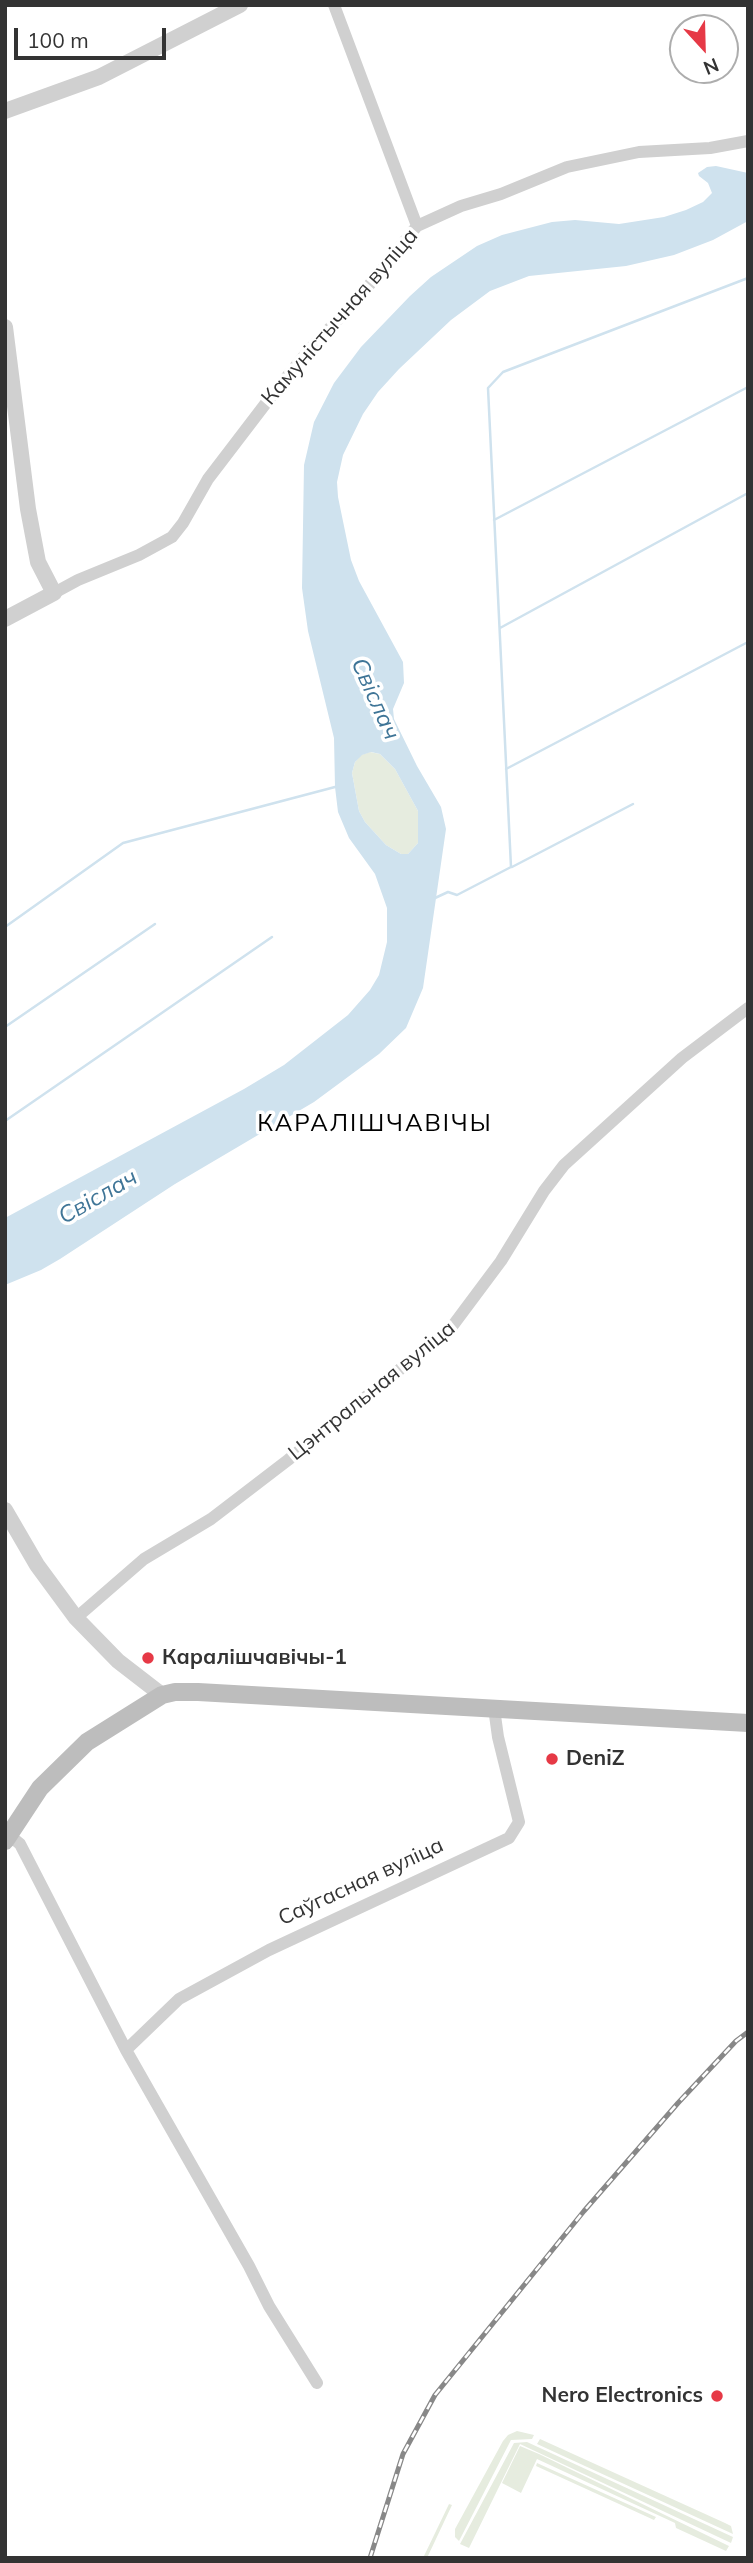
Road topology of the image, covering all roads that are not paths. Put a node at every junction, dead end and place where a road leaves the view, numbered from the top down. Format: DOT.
graph roads {
  1 [pos="240,5"];
  2 [pos="334,5"];
  3 [pos="5,111"];
  4 [pos="748,141"];
  5 [pos="417,226"];
  6 [pos="5,327"];
  7 [pos="54,593"];
  8 [pos="5,618"];
  9 [pos="748,1008"];
  10 [pos="5,1510"];
  11 [pos="76,1618"];
  12 [pos="162,1695"];
  13 [pos="494,1709"];
  14 [pos="748,1723"];
  15 [pos="7,1838"];
  16 [pos="126,2050"];
  17 [pos="317,2384"];
  1 -- 3 [label="street"];
  2 -- 5 [label="street"];
  4 -- 5 [label="street, Камуністычная вуліца"];
  5 -- 7 [label="street, Камуністычная вуліца"];
  6 -- 7 [label="street"];
  7 -- 8 [label="street, Камуністычная вуліца"];
  9 -- 11 [label="street, Цэнтральная вуліца"];
  10 -- 11 [label="street"];
  11 -- 12 [label="street"];
  12 -- 13 [label="main road"];
  12 -- 15 [label="main road"];
  13 -- 14 [label="main road"];
  13 -- 16 [label="street, Саўгасная вуліца"];
  15 -- 16 [label="street"];
  16 -- 17 [label="street"];
}
